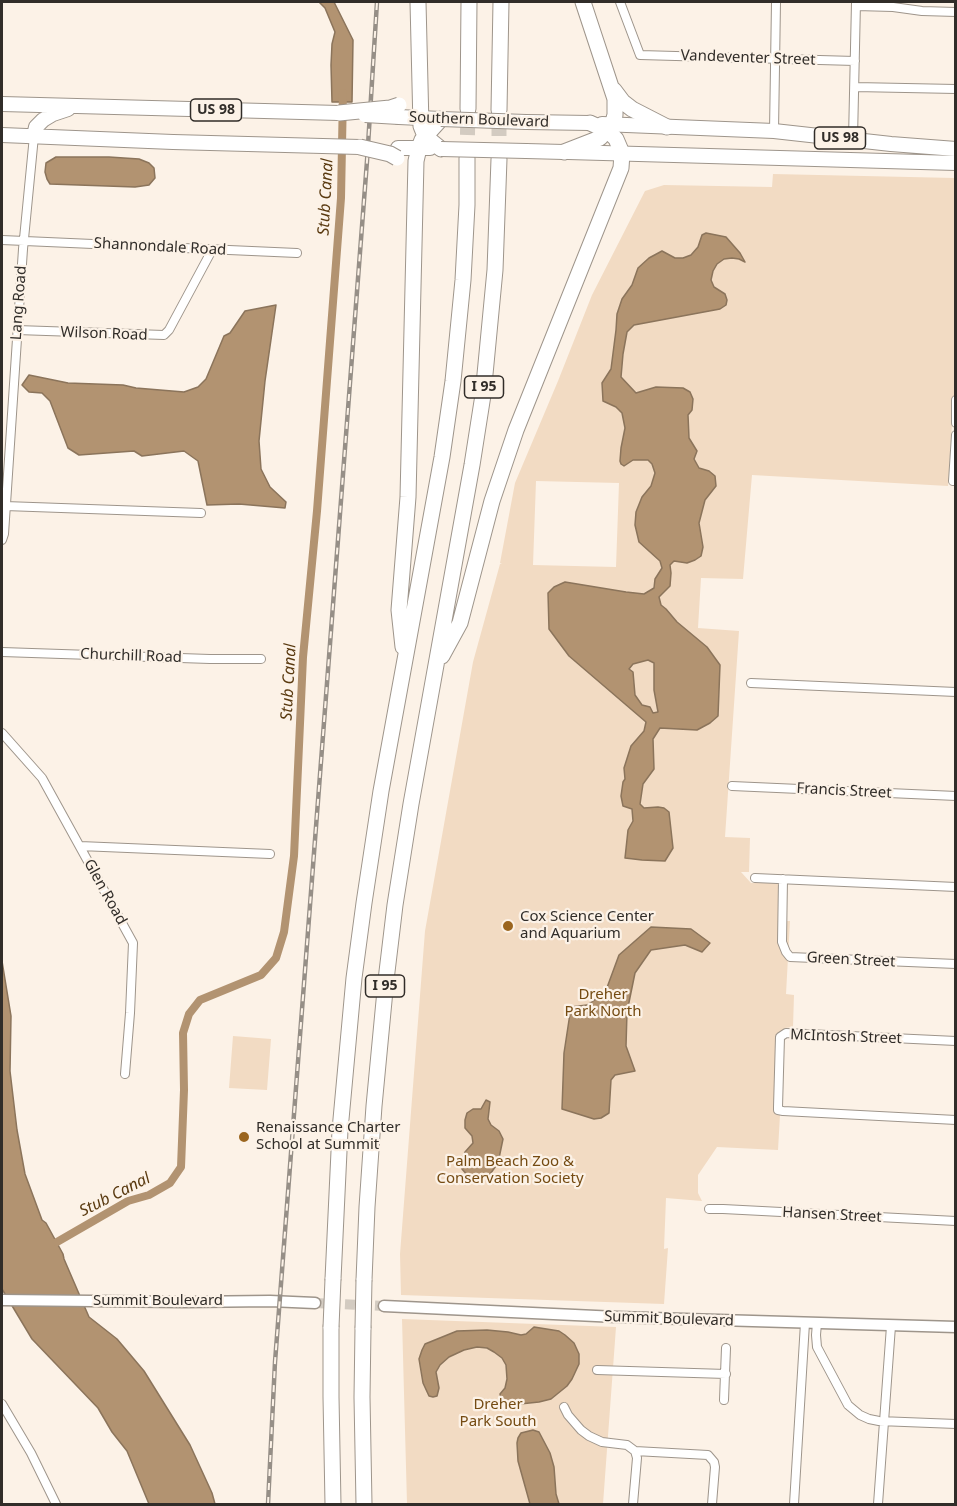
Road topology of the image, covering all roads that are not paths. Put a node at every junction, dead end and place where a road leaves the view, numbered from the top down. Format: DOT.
graph roads {
  1 [pos="418,2"];
  2 [pos="469,2"];
  3 [pos="501,2"];
  4 [pos="583,2"];
  5 [pos="620,2"];
  6 [pos="776,2"];
  7 [pos="936,2"];
  8 [pos="856,4"];
  9 [pos="936,12"];
  10 [pos="956,12"];
  11 [pos="775,58"];
  12 [pos="855,61"];
  13 [pos="420,80"];
  14 [pos="611,86"];
  15 [pos="855,87"];
  16 [pos="956,89"];
  17 [pos="2,104"];
  18 [pos="76,107"];
  19 [pos="468,109"];
  20 [pos="500,110"];
  21 [pos="399,111"];
  22 [pos="339,113"];
  23 [pos="420,118"];
  24 [pos="441,119"];
  25 [pos="590,123"];
  26 [pos="668,127"];
  27 [pos="610,128"];
  28 [pos="774,131"];
  29 [pos="2,135"];
  30 [pos="33,136"];
  31 [pos="853,140"];
  32 [pos="422,142"];
  33 [pos="891,144"];
  34 [pos="360,147"];
  35 [pos="441,148"];
  36 [pos="956,149"];
  37 [pos="564,152"];
  38 [pos="398,153"];
  39 [pos="622,153"];
  40 [pos="467,158"];
  41 [pos="499,159"];
  42 [pos="819,160"];
  43 [pos="853,160"];
  44 [pos="951,161"];
  45 [pos="416,197"];
  46 [pos="2,240"];
  47 [pos="24,241"];
  48 [pos="212,250"];
  49 [pos="297,253"];
  50 [pos="17,330"];
  51 [pos="956,400"];
  52 [pos="956,423"];
  53 [pos="956,435"];
  54 [pos="954,481"];
  55 [pos="5,506"];
  56 [pos="201,513"];
  57 [pos="2,540"];
  58 [pos="2,652"];
  59 [pos="261,659"];
  60 [pos="405,662"];
  61 [pos="436,666"];
  62 [pos="751,683"];
  63 [pos="956,692"];
  64 [pos="2,733"];
  65 [pos="732,786"];
  66 [pos="956,796"];
  67 [pos="80,846"];
  68 [pos="270,854"];
  69 [pos="755,878"];
  70 [pos="783,879"];
  71 [pos="956,887"];
  72 [pos="956,964"];
  73 [pos="956,1041"];
  74 [pos="124,1074"];
  75 [pos="956,1120"];
  76 [pos="709,1209"];
  77 [pos="956,1221"];
  78 [pos="2,1300"];
  79 [pos="315,1303"];
  80 [pos="384,1306"];
  81 [pos="811,1323"];
  82 [pos="891,1326"];
  83 [pos="956,1327"];
  84 [pos="817,1347"];
  85 [pos="726,1348"];
  86 [pos="808,1358"];
  87 [pos="597,1370"];
  88 [pos="803,1371"];
  89 [pos="726,1374"];
  90 [pos="835,1382"];
  91 [pos="724,1400"];
  92 [pos="2,1404"];
  93 [pos="564,1407"];
  94 [pos="884,1421"];
  95 [pos="956,1424"];
  96 [pos="635,1451"];
  97 [pos="56,1504"];
  98 [pos="333,1504"];
  99 [pos="364,1504"];
  100 [pos="633,1504"];
  101 [pos="712,1504"];
  102 [pos="794,1504"];
  103 [pos="878,1504"];
  1 -- 13 [label="highway"];
  2 -- 19 [label="highway"];
  3 -- 20 [label="highway"];
  4 -- 14 [label="highway"];
  5 -- 11 [label="street, Vandeventer Street"];
  6 -- 11 [label="street"];
  7 -- 9 [label="street"];
  8 -- 9 [label="street"];
  8 -- 12 [label="street"];
  9 -- 10 [label="street"];
  11 -- 12 [label="street, Vandeventer Street"];
  11 -- 28 [label="street"];
  12 -- 15 [label="street"];
  13 -- 21 [label="highway"];
  13 -- 23 [label="highway"];
  14 -- 26 [label="highway"];
  14 -- 27 [label="highway"];
  15 -- 16 [label="street"];
  15 -- 31 [label="street"];
  17 -- 18 [label="main road, US 98"];
  18 -- 22 [label="main road, US 98"];
  18 -- 30 [label="main road"];
  21 -- 22 [label="highway, bridge"];
  21 -- 23 [label="main road, Southern Boulevard"];
  23 -- 24 [label="main road, Southern Boulevard"];
  23 -- 32 [label="highway"];
  24 -- 25 [label="main road, Southern Boulevard, bridge"];
  24 -- 32 [label="highway"];
  25 -- 27 [label="highway"];
  26 -- 27 [label="main road, US 98"];
  26 -- 28 [label="main road, US 98"];
  27 -- 37 [label="highway"];
  27 -- 39 [label="highway"];
  28 -- 31 [label="main road, US 98"];
  29 -- 30 [label="main road, US 98"];
  30 -- 34 [label="main road, US 98"];
  30 -- 47 [label="street, Lang Road"];
  31 -- 33 [label="main road, US 98"];
  31 -- 42 [label="main road"];
  32 -- 35 [label="highway"];
  32 -- 38 [label="main road, Southern Boulevard"];
  32 -- 45 [label="highway"];
  33 -- 36 [label="main road, US 98"];
  33 -- 43 [label="main road"];
  34 -- 38 [label="highway, bridge"];
  35 -- 37 [label="main road, Southern Boulevard / US 98, bridge"];
  37 -- 39 [label="main road, Southern Boulevard / US 98"];
  38 -- 45 [label="highway"];
  39 -- 42 [label="main road, Southern Boulevard / US 98"];
  39 -- 61 [label="highway"];
  40 -- 60 [label="highway, I 95"];
  41 -- 61 [label="highway, I 95"];
  42 -- 43 [label="main road, Southern Boulevard / US 98"];
  43 -- 44 [label="main road, Southern Boulevard / US 98"];
  45 -- 60 [label="highway"];
  46 -- 47 [label="street, Shannondale Road"];
  47 -- 48 [label="street, Shannondale Road"];
  47 -- 50 [label="street, Lang Road"];
  48 -- 49 [label="street, Shannondale Road"];
  48 -- 50 [label="street, Wilson Road"];
  50 -- 55 [label="street, Lang Road"];
  51 -- 52 [label="street"];
  53 -- 54 [label="street"];
  55 -- 56 [label="street"];
  55 -- 57 [label="street, Lang Road"];
  58 -- 59 [label="street, Churchill Road"];
  60 -- 98 [label="highway, I 95, bridge"];
  61 -- 99 [label="highway, I 95, bridge"];
  62 -- 63 [label="street"];
  64 -- 67 [label="street, Glen Road"];
  65 -- 66 [label="street, Francis Street"];
  67 -- 68 [label="street"];
  67 -- 74 [label="street, Glen Road"];
  69 -- 70 [label="street"];
  70 -- 71 [label="street"];
  70 -- 72 [label="street, Green Street"];
  73 -- 75 [label="street, McIntosh Street"];
  76 -- 77 [label="street, Hansen Street"];
  78 -- 79 [label="street, Summit Boulevard"];
  80 -- 81 [label="street, Summit Boulevard"];
  81 -- 82 [label="street, Summit Boulevard"];
  81 -- 84 [label="street"];
  81 -- 88 [label="street"];
  82 -- 83 [label="street, Summit Boulevard"];
  82 -- 94 [label="street"];
  84 -- 86 [label="street"];
  84 -- 90 [label="street"];
  85 -- 89 [label="street"];
  86 -- 88 [label="street"];
  86 -- 90 [label="street"];
  87 -- 89 [label="street"];
  88 -- 102 [label="street"];
  89 -- 91 [label="street"];
  90 -- 94 [label="street"];
  92 -- 97 [label="street"];
  93 -- 96 [label="street"];
  94 -- 95 [label="street"];
  94 -- 103 [label="street"];
  96 -- 100 [label="street"];
  96 -- 101 [label="street"];
}
